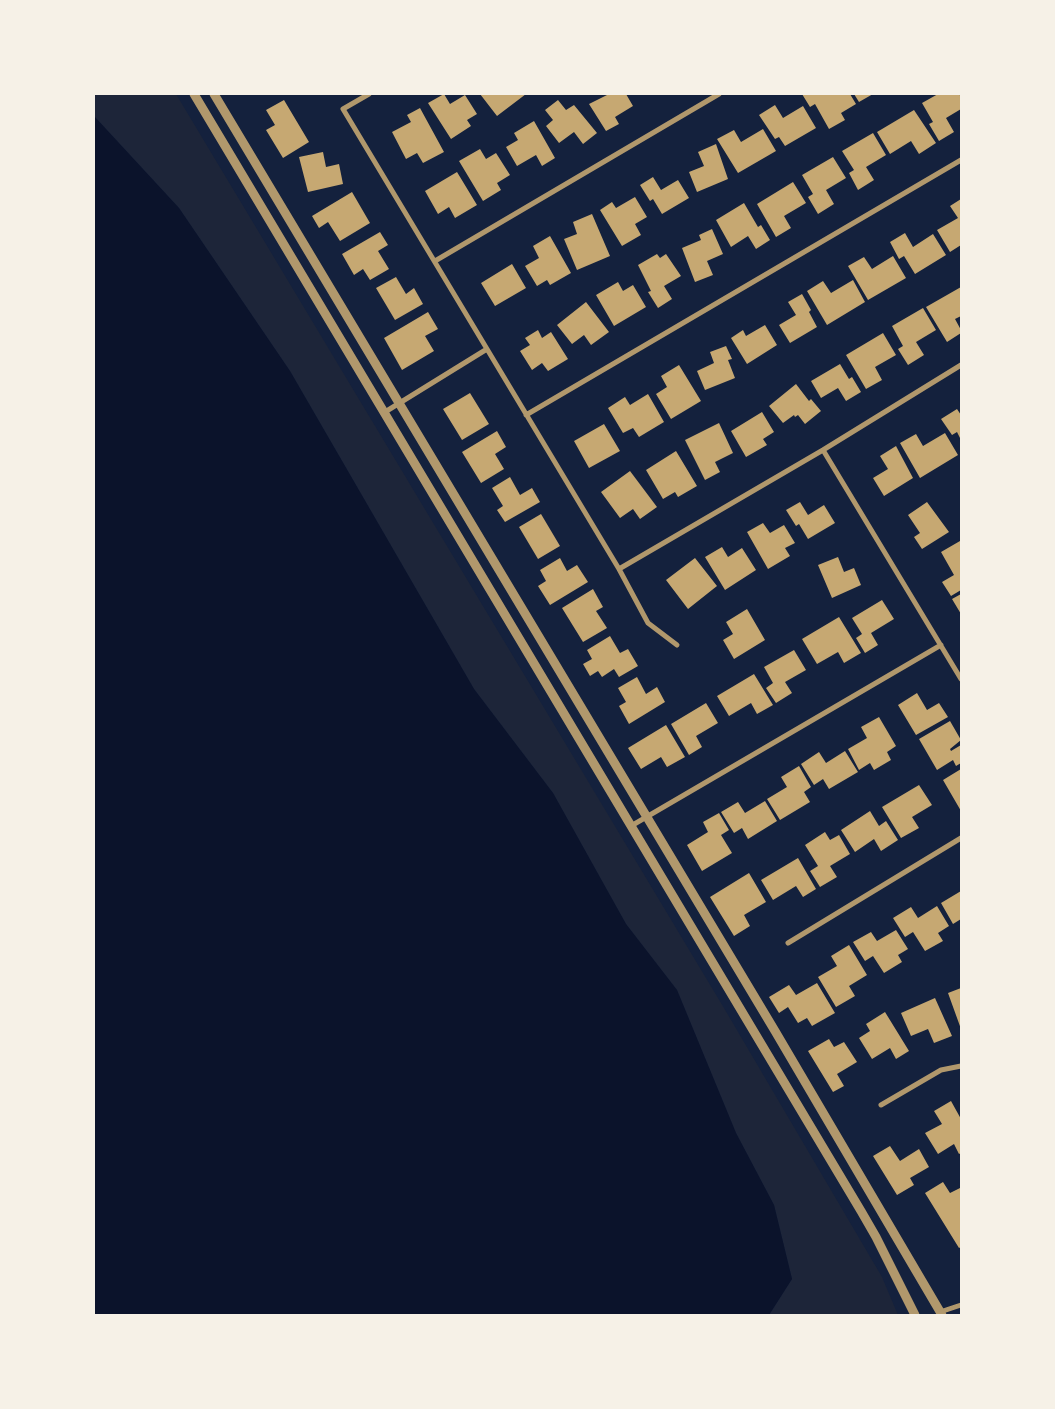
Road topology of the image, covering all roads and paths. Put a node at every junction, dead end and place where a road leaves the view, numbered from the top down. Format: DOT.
graph roads {
  1 [pos="194,94"];
  2 [pos="214,94"];
  3 [pos="369,94"];
  4 [pos="719,94"];
  5 [pos="961,160"];
  6 [pos="435,261"];
  7 [pos="487,349"];
  8 [pos="961,365"];
  9 [pos="399,403"];
  10 [pos="385,412"];
  11 [pos="526,415"];
  12 [pos="823,450"];
  13 [pos="618,569"];
  14 [pos="677,645"];
  15 [pos="941,645"];
  16 [pos="961,679"];
  17 [pos="647,817"];
  18 [pos="632,826"];
  19 [pos="961,838"];
  20 [pos="788,943"];
  21 [pos="961,1066"];
  22 [pos="881,1106"];
  23 [pos="961,1305"];
  24 [pos="941,1314"];
  25 [pos="915,1315"];
  1 -- 10 [label="street"];
  2 -- 9 [label="street"];
  3 -- 6 [label="street"];
  4 -- 6 [label="street"];
  5 -- 11 [label="street"];
  6 -- 7 [label="street"];
  7 -- 9 [label="street"];
  7 -- 11 [label="street"];
  8 -- 12 [label="street"];
  9 -- 10 [label="street"];
  9 -- 17 [label="street"];
  10 -- 18 [label="street"];
  11 -- 13 [label="street"];
  12 -- 13 [label="street"];
  12 -- 15 [label="street"];
  13 -- 14 [label="street"];
  15 -- 16 [label="street"];
  15 -- 17 [label="street"];
  17 -- 18 [label="street"];
  17 -- 24 [label="street"];
  18 -- 25 [label="street"];
  19 -- 20 [label="street"];
  21 -- 22 [label="street"];
  23 -- 24 [label="street"];
}
